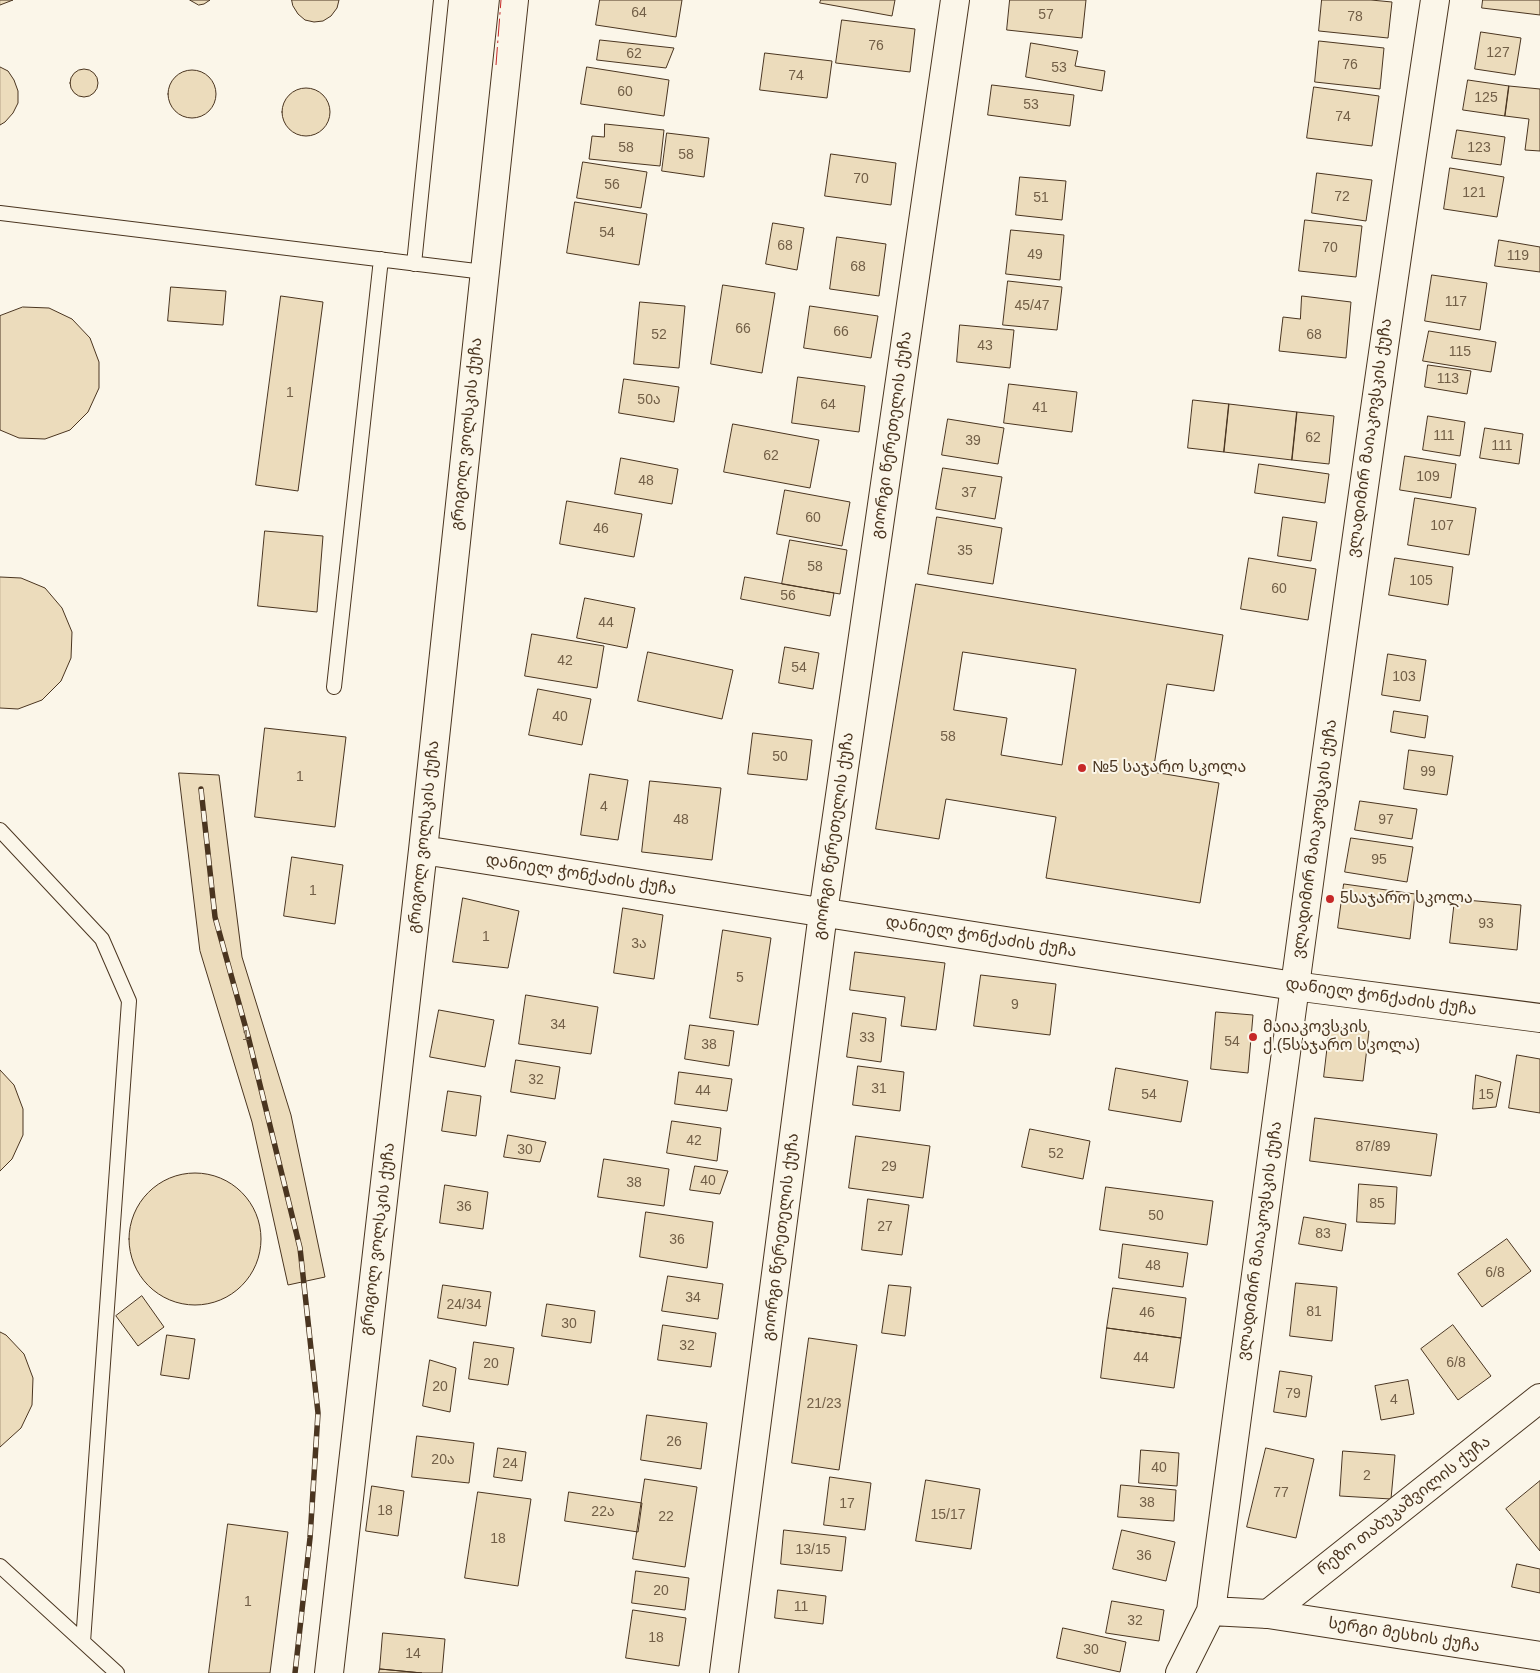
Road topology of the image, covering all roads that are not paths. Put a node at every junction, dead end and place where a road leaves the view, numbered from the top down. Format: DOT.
graph roads {
  1 [pos="441,0"];
  2 [pos="514,0"];
  3 [pos="956,0"];
  4 [pos="1435,0"];
  5 [pos="0,213"];
  6 [pos="380,260"];
  7 [pos="414,264"];
  8 [pos="484,272"];
  9 [pos="334,686"];
  10 [pos="0,830"];
  11 [pos="423,850"];
  12 [pos="823,913"];
  13 [pos="1294,986"];
  14 [pos="1540,1018"];
  15 [pos="1540,1398"];
  16 [pos="0,1566"];
  17 [pos="1211,1611"];
  18 [pos="1268,1614"];
  19 [pos="83,1642"];
  20 [pos="1540,1656"];
  21 [pos="117,1673"];
  22 [pos="328,1673"];
  23 [pos="724,1673"];
  24 [pos="1180,1673"];
  1 -- 7 [label="lane"];
  2 -- 8 [label="street, გრიგოლ ვოლსკის ქუჩა"];
  3 -- 12 [label="street, გიორგი წერეთელის ქუჩა"];
  4 -- 13 [label="street, ვლადიმირ მაიაკოვსკის ქუჩა"];
  5 -- 6 [label="lane"];
  6 -- 7 [label="lane"];
  6 -- 9 [label="lane"];
  7 -- 8 [label="lane"];
  8 -- 11 [label="street, გრიგოლ ვოლსკის ქუჩა"];
  10 -- 19 [label="lane"];
  11 -- 12 [label="street, დანიელ ჭონქაძის ქუჩა"];
  11 -- 22 [label="street, გრიგოლ ვოლსკის ქუჩა"];
  12 -- 13 [label="street, დანიელ ჭონქაძის ქუჩა"];
  12 -- 23 [label="street, გიორგი წერეთელის ქუჩა"];
  13 -- 14 [label="street, დანიელ ჭონქაძის ქუჩა"];
  13 -- 17 [label="street, ვლადიმირ მაიაკოვსკის ქუჩა"];
  15 -- 18 [label="street, რეზო თაბუკაშვილის ქუჩა"];
  16 -- 19 [label="lane"];
  17 -- 18 [label="street, სერგი მესხის ქუჩა"];
  17 -- 24 [label="street, ვლადიმირ მაიაკოვსკის ქუჩა"];
  18 -- 20 [label="street, სერგი მესხის ქუჩა"];
  19 -- 21 [label="lane"];
}
